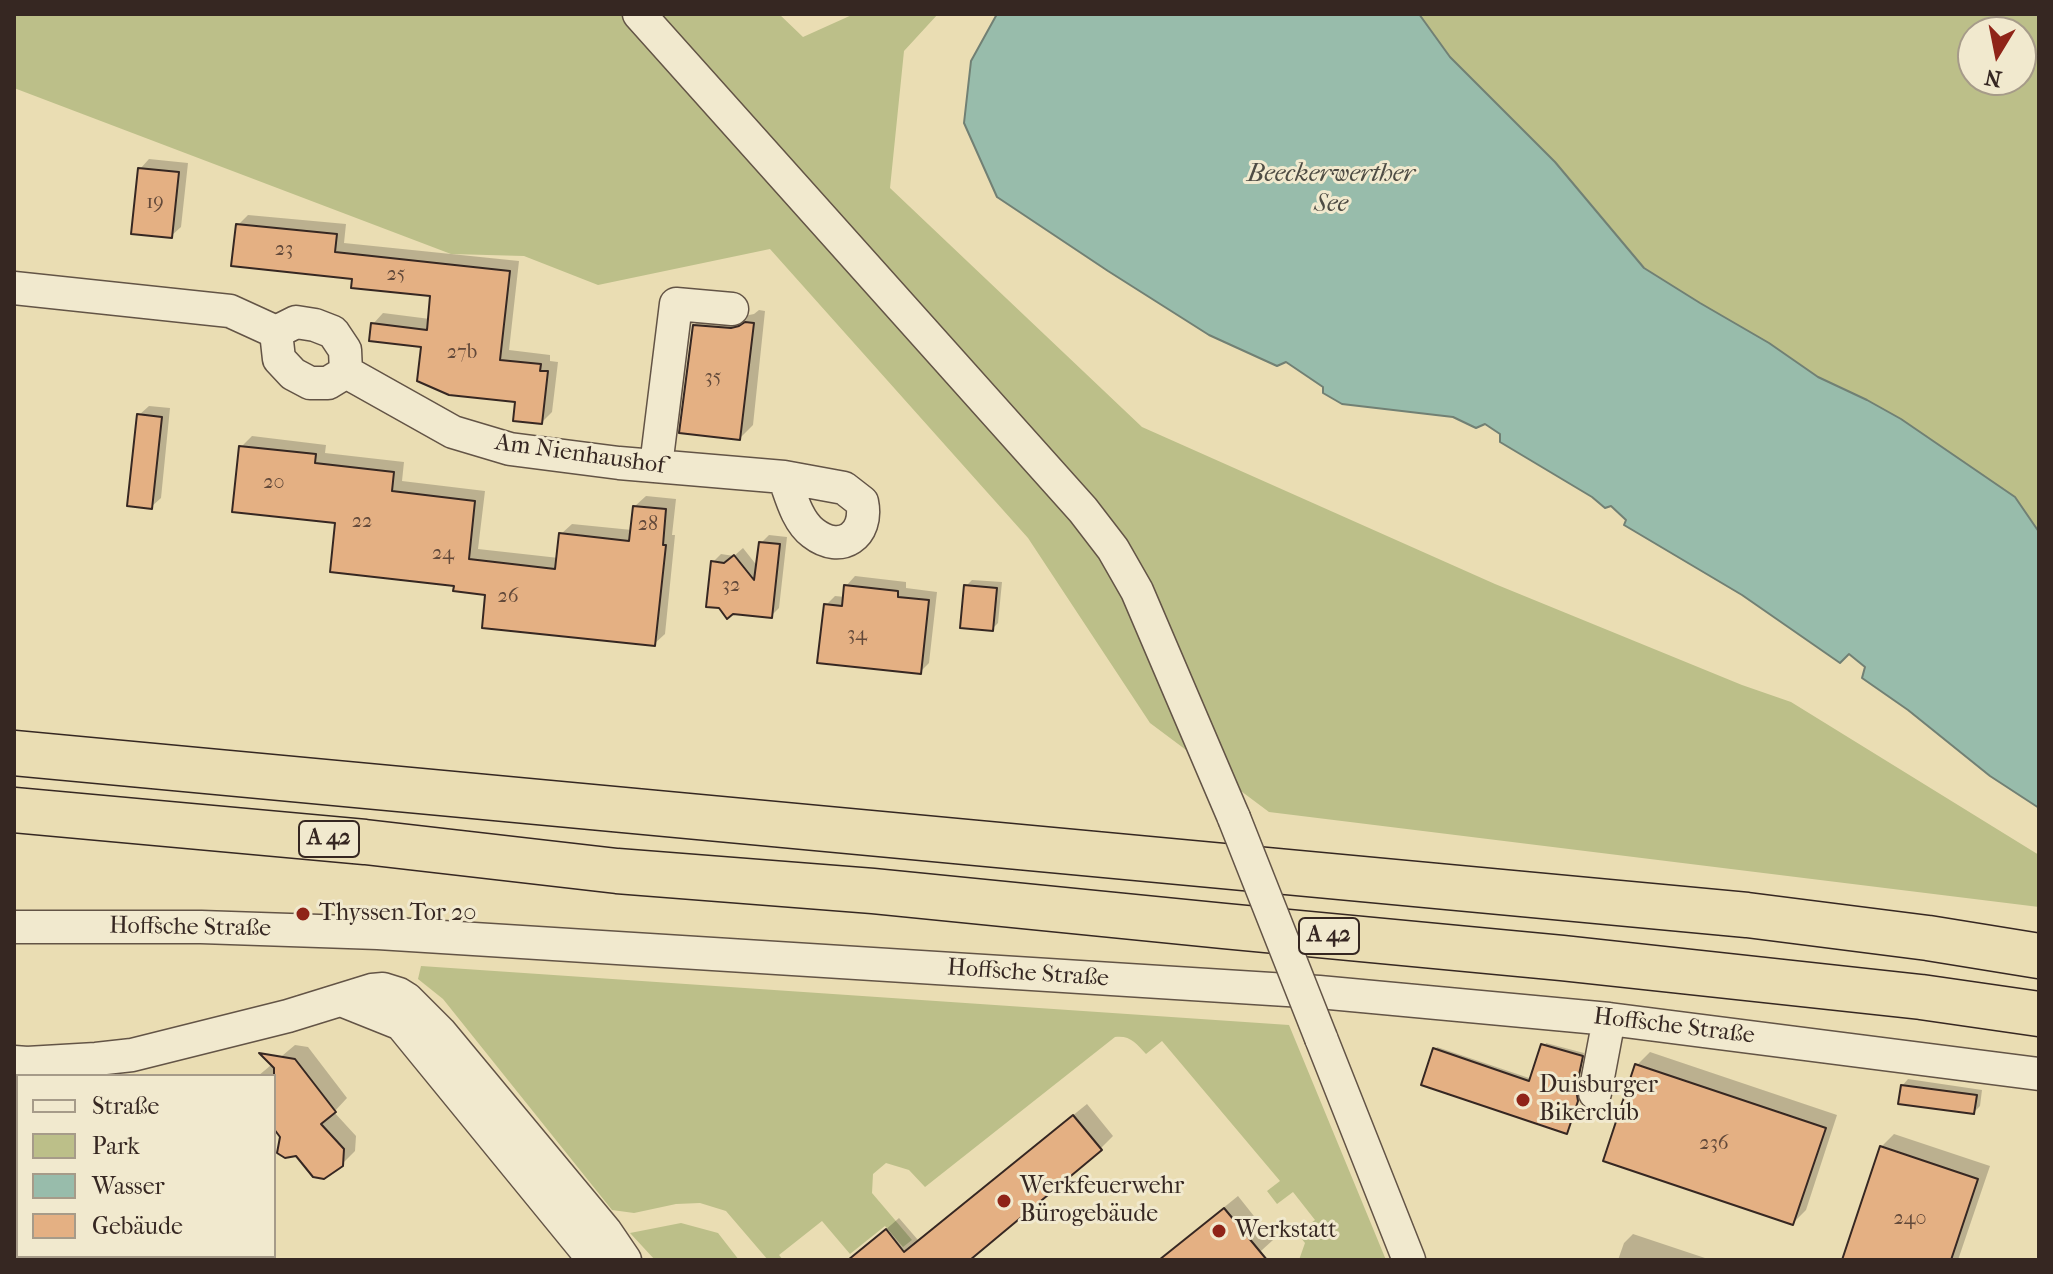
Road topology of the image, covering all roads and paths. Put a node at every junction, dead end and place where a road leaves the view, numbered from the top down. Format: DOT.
graph roads {
  1 [pos="639,14"];
  2 [pos="14,288"];
  3 [pos="732,309"];
  4 [pos="276,332"];
  5 [pos="346,372"];
  6 [pos="656,466"];
  7 [pos="784,477"];
  8 [pos="14,724"];
  9 [pos="14,753"];
  10 [pos="113,762"];
  11 [pos="23,813"];
  12 [pos="14,927"];
  13 [pos="2039,956"];
  14 [pos="341,1000"];
  15 [pos="2039,1014"];
  16 [pos="1609,1019"];
  17 [pos="14,1062"];
  18 [pos="47,1069"];
  19 [pos="2039,1074"];
  20 [pos="1595,1093"];
  21 [pos="594,1260"];
  22 [pos="625,1260"];
  23 [pos="1409,1260"];
  1 -- 23 [label="street, bridge"];
  2 -- 4 [label="street"];
  3 -- 6 [label="street"];
  4 -- 5 [label="street"];
  4 -- 5 [label="street"];
  5 -- 6 [label="street, Am Nienhaushof"];
  6 -- 7 [label="street, Am Nienhaushof"];
  8 -- 10 [label="highway"];
  9 -- 10 [label="highway, A 42"];
  10 -- 13 [label="highway, A 42"];
  11 -- 15 [label="highway, A 42"];
  12 -- 16 [label="street, Hoffsche Straße"];
  14 -- 18 [label="street"];
  14 -- 21 [label="street"];
  14 -- 22 [label="street"];
  16 -- 19 [label="street, Hoffsche Straße"];
  16 -- 20 [label="street"];
  17 -- 18 [label="street"];
}
